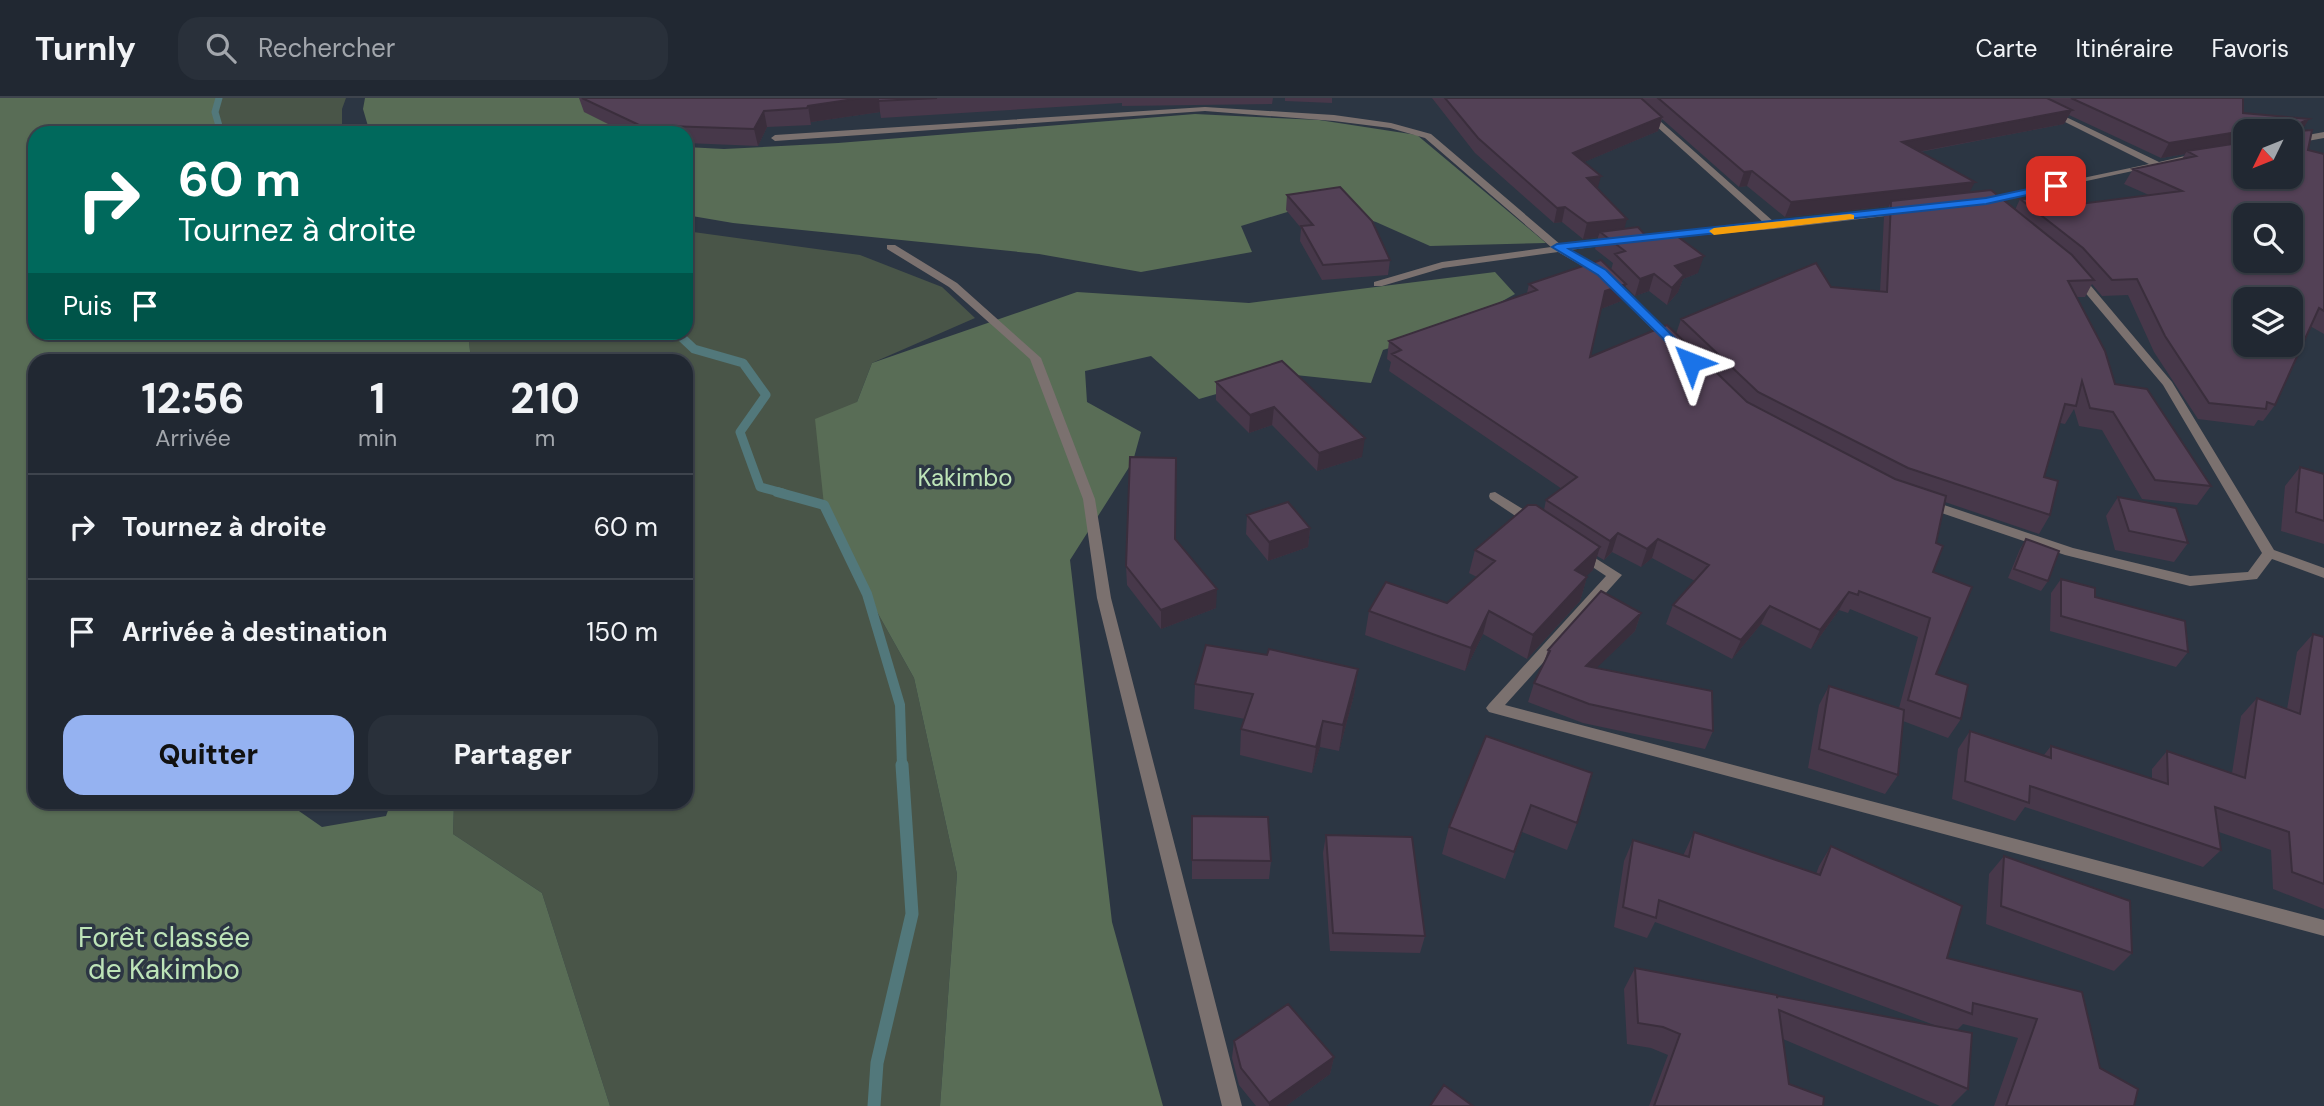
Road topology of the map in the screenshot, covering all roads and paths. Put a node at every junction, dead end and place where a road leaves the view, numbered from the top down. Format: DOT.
graph roads {
  1 [pos="1629,98"];
  2 [pos="2021,98"];
  3 [pos="2324,135"];
  4 [pos="775,138"];
  5 [pos="2303,139"];
  6 [pos="2195,157"];
  7 [pos="2157,163"];
  8 [pos="1986,201"];
  9 [pos="1973,203"];
  10 [pos="1920,209"];
  11 [pos="1997,210"];
  12 [pos="1773,226"];
  13 [pos="1652,238"];
  14 [pos="1625,240"];
  15 [pos="891,247"];
  16 [pos="1557,247"];
  17 [pos="2070,268"];
  18 [pos="1378,284"];
  19 [pos="1678,349"];
  20 [pos="1495,496"];
  21 [pos="1917,500"];
  22 [pos="1549,532"];
  23 [pos="1571,547"];
  24 [pos="2269,553"];
  25 [pos="2324,573"];
  26 [pos="2324,928"];
  27 [pos="1232,1106"];
  1 -- 12 [label="street"];
  2 -- 7 [label="street"];
  3 -- 5 [label="street"];
  4 -- 16 [label="street"];
  6 -- 7 [label="street"];
  7 -- 8 [label="street"];
  8 -- 9 [label="street"];
  8 -- 11 [label="street"];
  10 -- 12 [label="street"];
  12 -- 13 [label="street"];
  14 -- 16 [label="street"];
  15 -- 27 [label="street"];
  16 -- 18 [label="street"];
  16 -- 19 [label="street"];
  17 -- 24 [label="street"];
  20 -- 22 [label="street"];
  21 -- 24 [label="street"];
  23 -- 26 [label="street"];
  24 -- 25 [label="street"];
}
